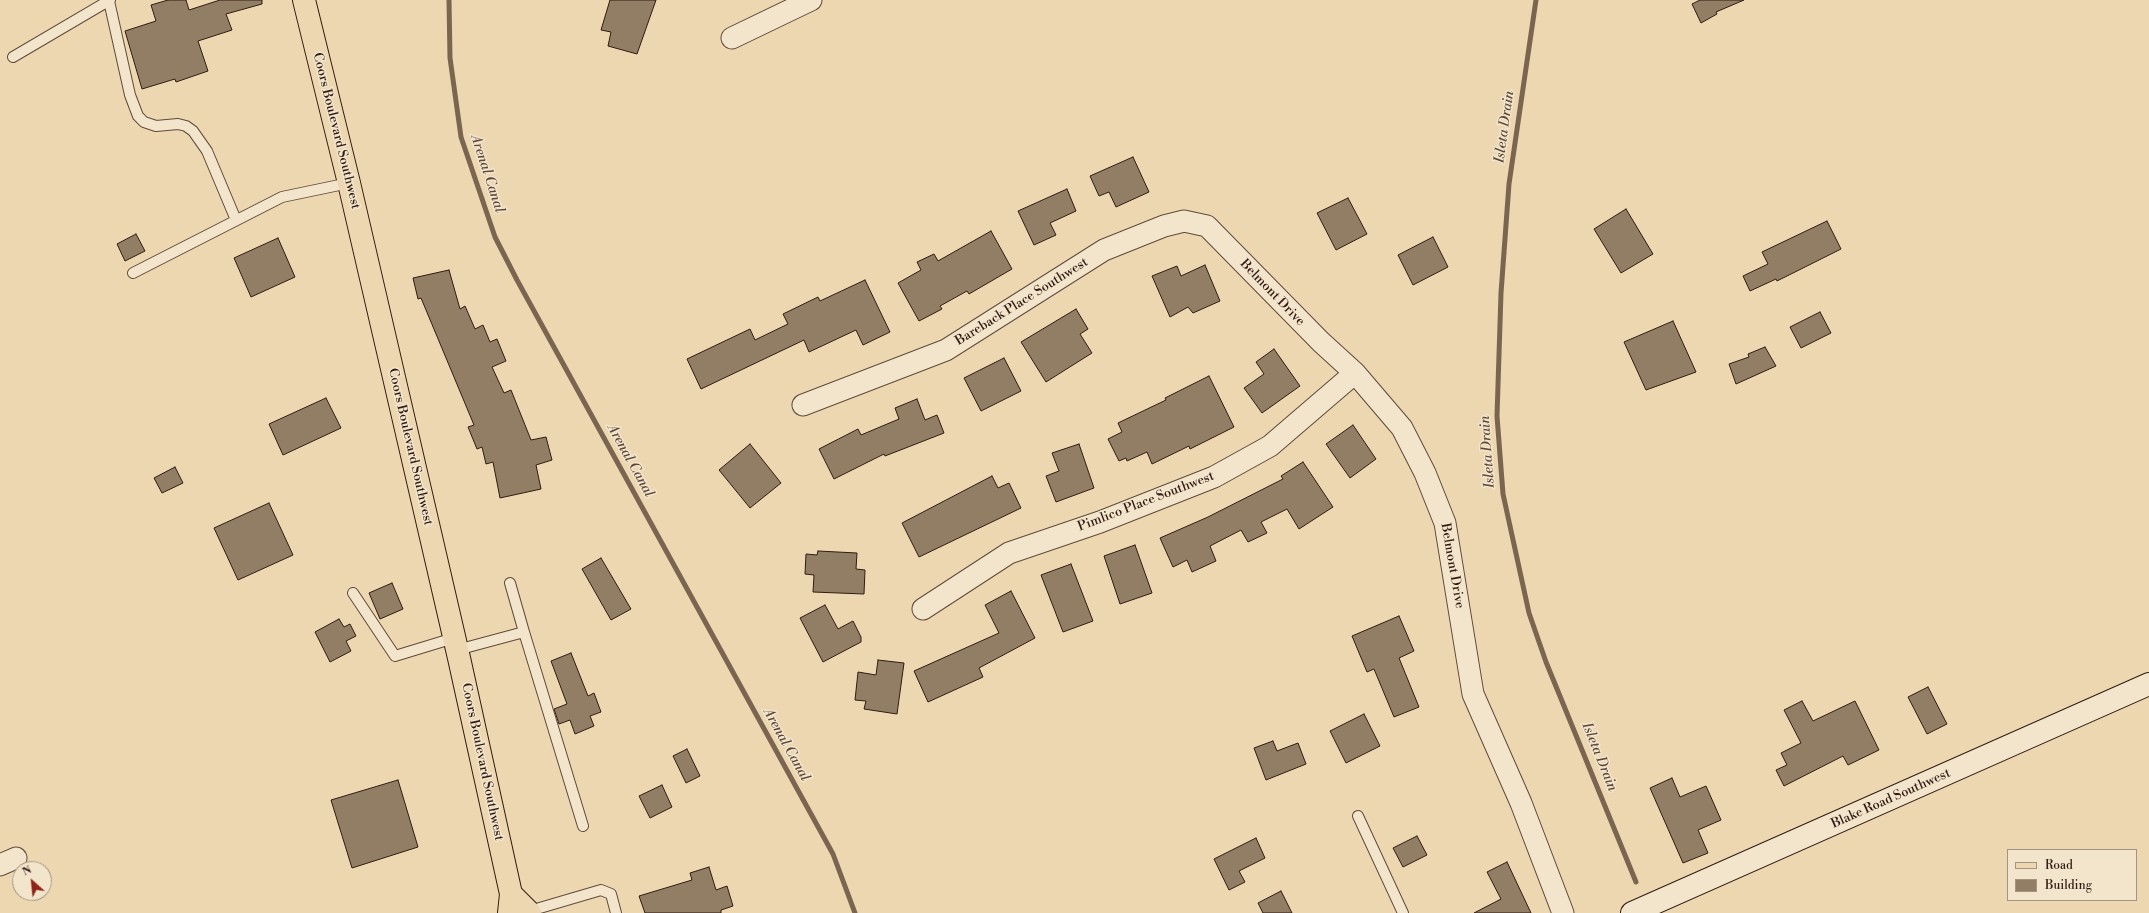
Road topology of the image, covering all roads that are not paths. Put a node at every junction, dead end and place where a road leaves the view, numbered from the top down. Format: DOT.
graph roads {
  1 [pos="110,0"];
  2 [pos="304,0"];
  3 [pos="811,0"];
  4 [pos="732,38"];
  5 [pos="13,57"];
  6 [pos="349,184"];
  7 [pos="236,220"];
  8 [pos="1234,254"];
  9 [pos="133,273"];
  10 [pos="1356,372"];
  11 [pos="803,405"];
  12 [pos="510,583"];
  13 [pos="353,593"];
  14 [pos="923,609"];
  15 [pos="524,632"];
  16 [pos="456,644"];
  17 [pos="2149,684"];
  18 [pos="1358,816"];
  19 [pos="583,826"];
  20 [pos="520,909"];
  21 [pos="616,913"];
  22 [pos="1403,913"];
  23 [pos="1563,913"];
  24 [pos="1632,913"];
  1 -- 5 [label="lane"];
  1 -- 7 [label="lane"];
  2 -- 6 [label="main road, Coors Boulevard Southwest"];
  3 -- 4 [label="street"];
  6 -- 7 [label="lane"];
  6 -- 16 [label="main road, Coors Boulevard Southwest"];
  7 -- 9 [label="lane"];
  8 -- 10 [label="street, Belmont Drive"];
  8 -- 11 [label="street, Bareback Place Southwest"];
  10 -- 14 [label="street, Pimlico Place Southwest"];
  10 -- 23 [label="street, Belmont Drive"];
  12 -- 15 [label="lane"];
  13 -- 16 [label="lane"];
  15 -- 16 [label="lane"];
  15 -- 19 [label="lane"];
  16 -- 20 [label="main road, Coors Boulevard Southwest"];
  17 -- 24 [label="street, Blake Road Southwest"];
  18 -- 22 [label="lane"];
  20 -- 21 [label="lane"];
}
